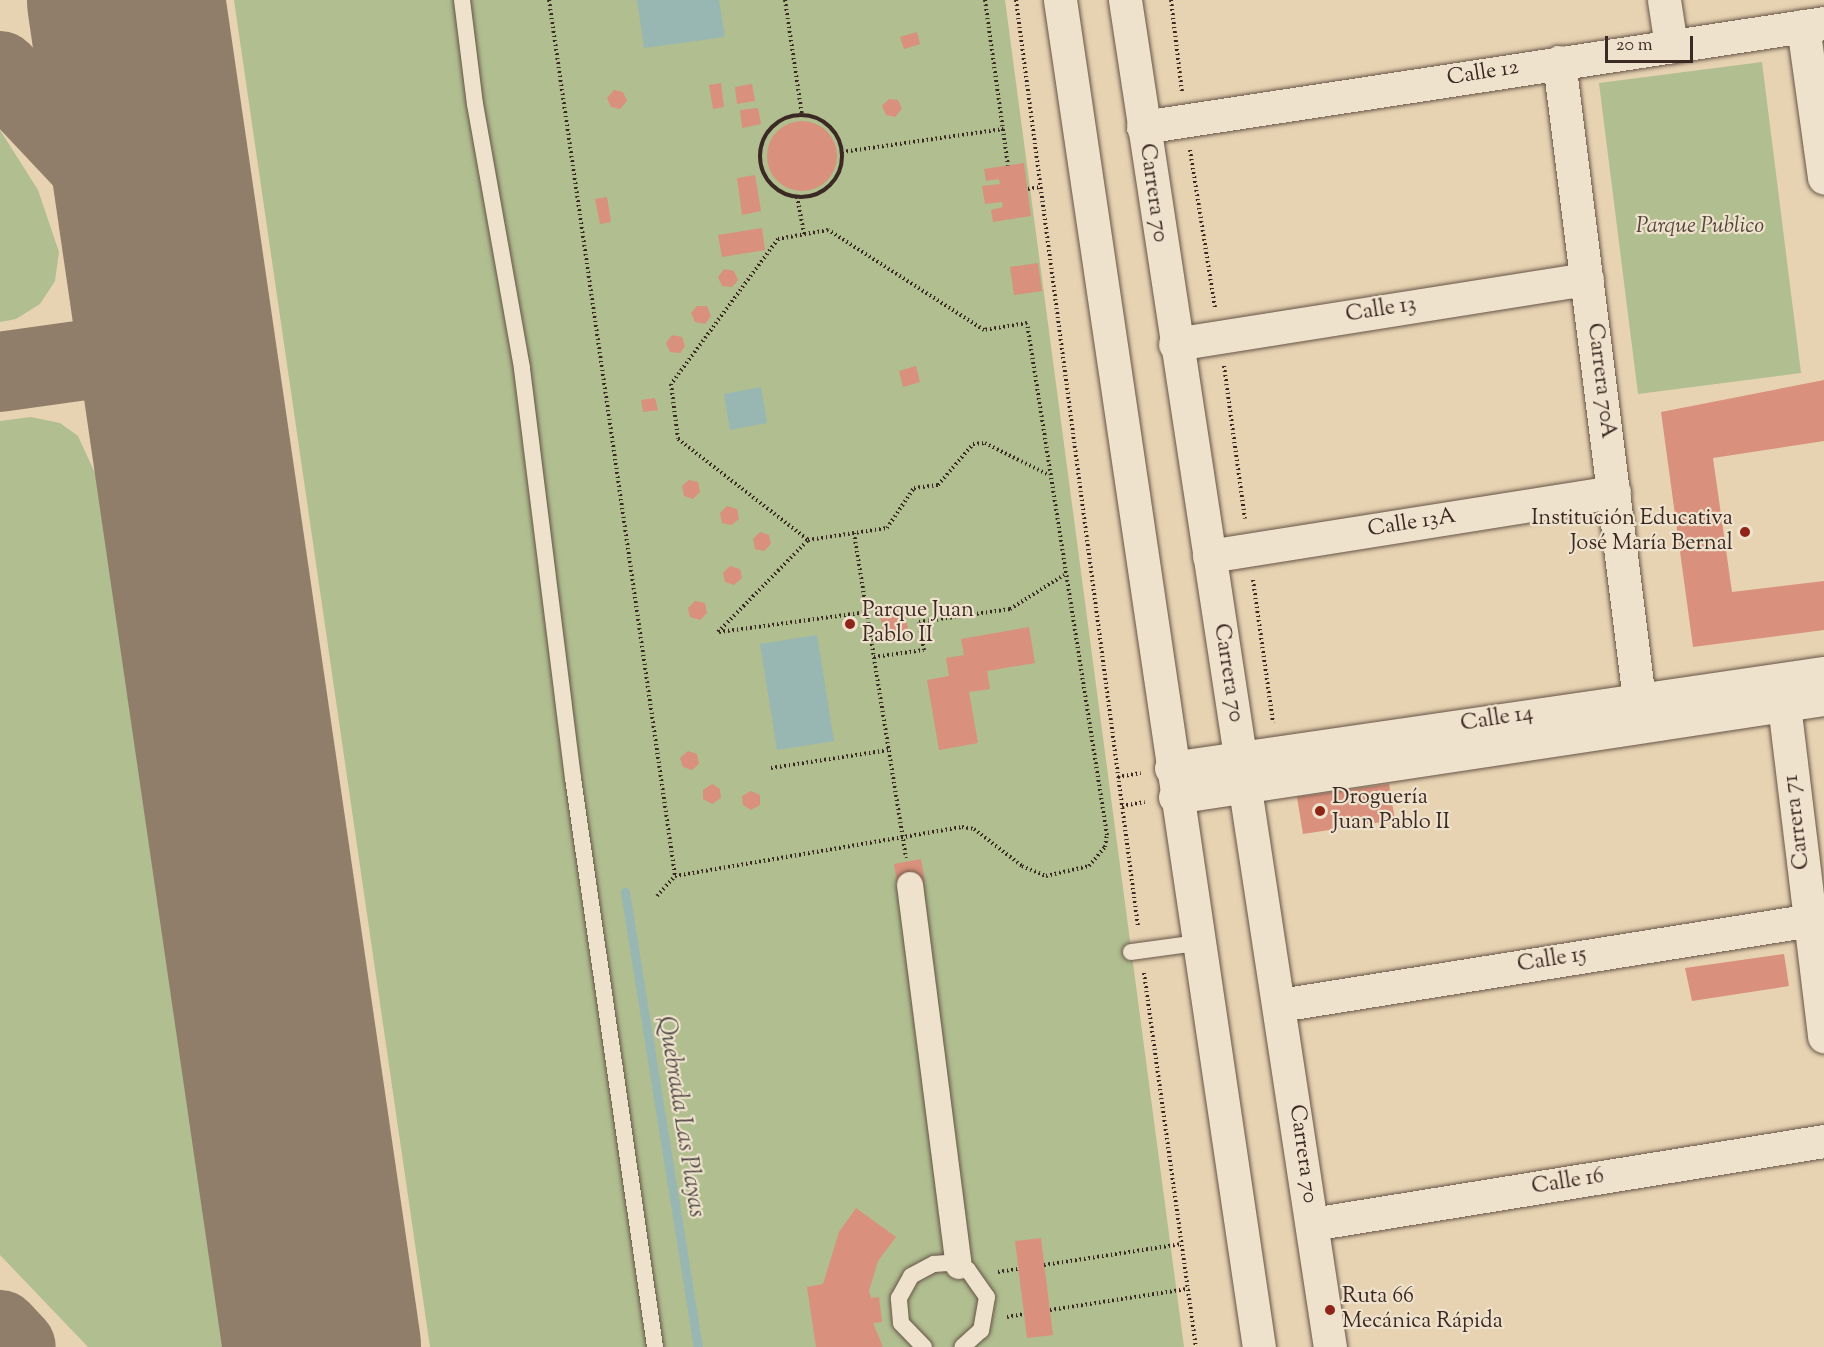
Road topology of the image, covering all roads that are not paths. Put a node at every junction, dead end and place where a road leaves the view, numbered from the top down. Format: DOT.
graph roads {
  1 [pos="462,0"];
  2 [pos="1060,0"];
  3 [pos="1125,0"];
  4 [pos="1664,0"];
  5 [pos="1813,25"];
  6 [pos="1671,46"];
  7 [pos="1559,62"];
  8 [pos="1143,127"];
  9 [pos="1824,178"];
  10 [pos="1587,279"];
  11 [pos="1174,344"];
  12 [pos="1614,492"];
  13 [pos="1209,556"];
  14 [pos="1824,673"];
  15 [pos="1783,692"];
  16 [pos="1639,699"];
  17 [pos="1824,699"];
  18 [pos="1243,771"];
  19 [pos="1173,782"];
  20 [pos="908,873"];
  21 [pos="1817,919"];
  22 [pos="1197,943"];
  23 [pos="1136,952"];
  24 [pos="1280,1005"];
  25 [pos="1824,1036"];
  26 [pos="1824,1141"];
  27 [pos="1312,1224"];
  28 [pos="959,1266"];
  29 [pos="655,1347"];
  30 [pos="924,1347"];
  31 [pos="964,1347"];
  32 [pos="1259,1347"];
  33 [pos="1330,1347"];
  1 -- 29 [label="lane"];
  2 -- 19 [label="street"];
  3 -- 8 [label="street, Carrera 70"];
  4 -- 6 [label="street"];
  5 -- 6 [label="street, Calle 12"];
  5 -- 9 [label="street"];
  6 -- 7 [label="street, Calle 12"];
  7 -- 8 [label="street, Calle 12"];
  7 -- 10 [label="street, Carrera 70A"];
  8 -- 11 [label="street, Carrera 70"];
  10 -- 11 [label="street, Calle 13"];
  10 -- 12 [label="street, Carrera 70A"];
  11 -- 13 [label="street, Carrera 70"];
  12 -- 13 [label="street, Calle 13A"];
  12 -- 16 [label="street, Carrera 70A"];
  13 -- 18 [label="street, Carrera 70"];
  14 -- 15 [label="street, Calle 14"];
  15 -- 16 [label="street, Calle 14"];
  15 -- 17 [label="street, Calle 14"];
  15 -- 18 [label="street, Calle 14"];
  15 -- 21 [label="street, Carrera 71"];
  16 -- 18 [label="street, Calle 14"];
  18 -- 19 [label="street, Calle 14"];
  18 -- 24 [label="street, Carrera 70"];
  19 -- 22 [label="street"];
  20 -- 28 [label="street"];
  21 -- 24 [label="street, Calle 15"];
  21 -- 25 [label="street, Carrera 71"];
  22 -- 23 [label="lane"];
  22 -- 32 [label="street"];
  24 -- 27 [label="street, Carrera 70"];
  26 -- 27 [label="street, Calle 16"];
  27 -- 33 [label="street, Carrera 70"];
  28 -- 30 [label="lane"];
  28 -- 31 [label="lane"];
}
